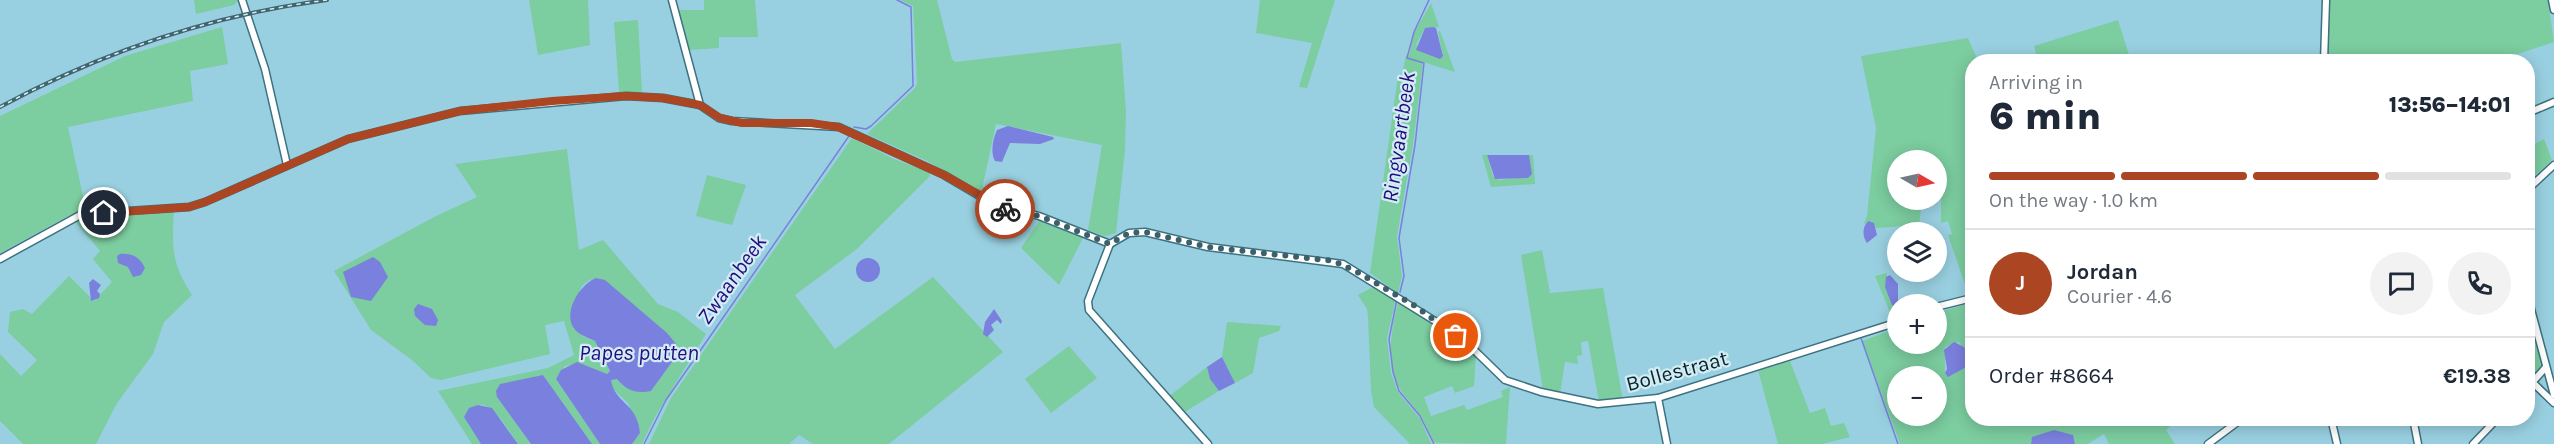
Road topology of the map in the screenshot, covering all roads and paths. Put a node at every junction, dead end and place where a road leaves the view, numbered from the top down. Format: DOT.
graph roads {
  1 [pos="242,0"];
  2 [pos="672,0"];
  3 [pos="2326,0"];
  4 [pos="2552,0"];
  5 [pos="2554,10"];
  6 [pos="2324,54"];
  7 [pos="2554,102"];
  8 [pos="700,105"];
  9 [pos="2535,109"];
  10 [pos="287,165"];
  11 [pos="2554,165"];
  12 [pos="2535,183"];
  13 [pos="1110,244"];
  14 [pos="0,259"];
  15 [pos="1965,300"];
  16 [pos="1947,304"];
  17 [pos="1887,325"];
  18 [pos="2535,325"];
  19 [pos="2546,367"];
  20 [pos="2535,377"];
  21 [pos="2535,387"];
  22 [pos="2554,395"];
  23 [pos="1658,398"];
  24 [pos="2554,403"];
  25 [pos="2232,426"];
  26 [pos="2333,426"];
  27 [pos="2415,426"];
  28 [pos="2490,426"];
  29 [pos="1201,440"];
  30 [pos="1208,444"];
  31 [pos="1667,444"];
  32 [pos="2208,444"];
  33 [pos="2337,444"];
  34 [pos="2418,444"];
  35 [pos="2473,444"];
  1 -- 10 [label="street"];
  2 -- 8 [label="street"];
  3 -- 6 [label="street"];
  4 -- 5 [label="street"];
  7 -- 9 [label="street"];
  8 -- 10 [label="street"];
  8 -- 13 [label="street"];
  10 -- 14 [label="street"];
  11 -- 12 [label="street"];
  13 -- 23 [label="street, Bollestraat"];
  13 -- 29 [label="street"];
  15 -- 16 [label="street"];
  17 -- 23 [label="street, Bollestraat"];
  18 -- 19 [label="street"];
  19 -- 20 [label="street"];
  19 -- 22 [label="street"];
  21 -- 24 [label="street"];
  23 -- 31 [label="street"];
  25 -- 32 [label="street"];
  26 -- 33 [label="street"];
  27 -- 34 [label="street"];
  28 -- 35 [label="street"];
  29 -- 30 [label="street"];
}
